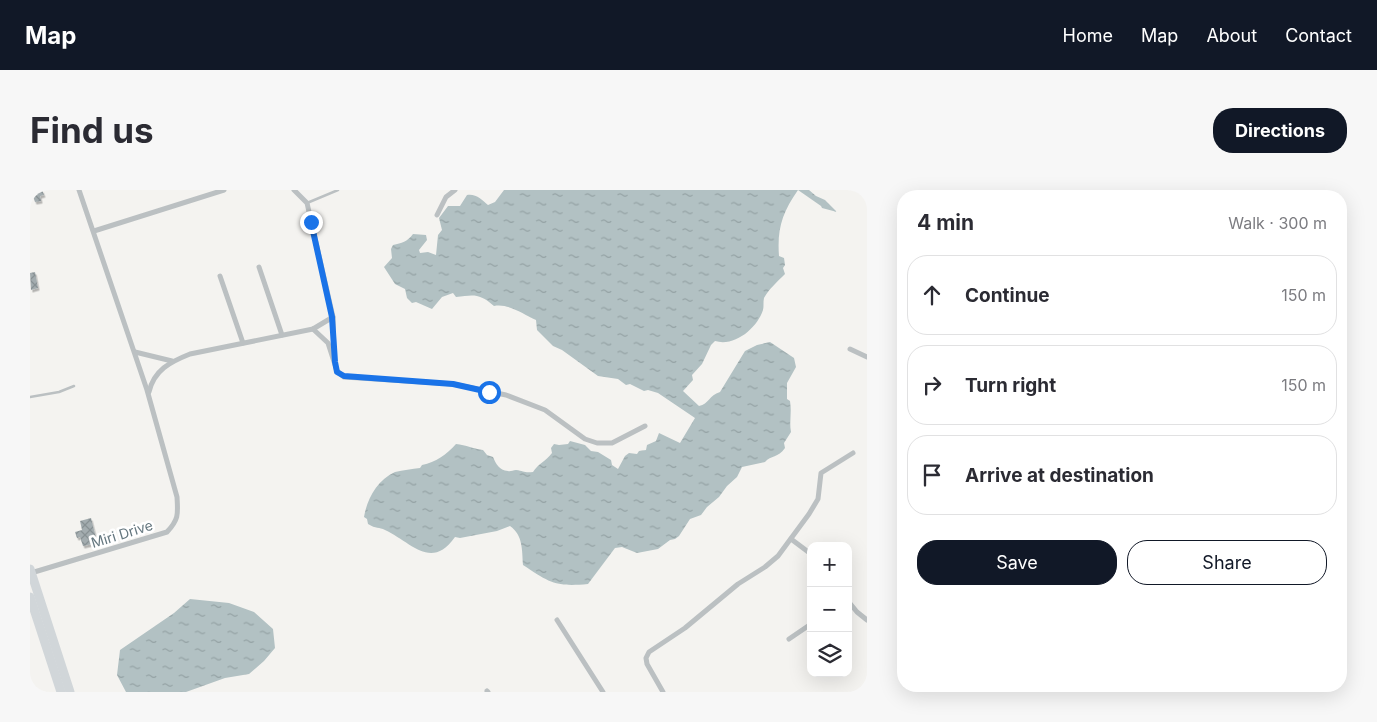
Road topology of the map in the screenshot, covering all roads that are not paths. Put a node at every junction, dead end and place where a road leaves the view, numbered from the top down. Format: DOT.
graph roads {
  1 [pos="79,190"];
  2 [pos="224,190"];
  3 [pos="294,190"];
  4 [pos="338,190"];
  5 [pos="455,190"];
  6 [pos="307,203"];
  7 [pos="437,215"];
  8 [pos="94,231"];
  9 [pos="259,267"];
  10 [pos="220,276"];
  11 [pos="332,317"];
  12 [pos="313,329"];
  13 [pos="282,335"];
  14 [pos="243,343"];
  15 [pos="850,349"];
  16 [pos="135,352"];
  17 [pos="867,357"];
  18 [pos="172,361"];
  19 [pos="335,362"];
  20 [pos="74,386"];
  21 [pos="148,395"];
  22 [pos="30,397"];
  23 [pos="645,426"];
  24 [pos="853,453"];
  25 [pos="791,539"];
  26 [pos="807,551"];
  27 [pos="31,571"];
  28 [pos="30,597"];
  29 [pos="852,606"];
  30 [pos="557,620"];
  31 [pos="867,620"];
  32 [pos="807,627"];
  33 [pos="789,639"];
  34 [pos="61,692"];
  35 [pos="70,692"];
  36 [pos="603,692"];
  37 [pos="663,692"];
  1 -- 8 [label="street, Miri Drive"];
  2 -- 8 [label="street"];
  3 -- 6 [label="street"];
  4 -- 6 [label="lane"];
  5 -- 7 [label="street"];
  6 -- 11 [label="street"];
  8 -- 16 [label="street, Miri Drive"];
  9 -- 13 [label="street"];
  10 -- 14 [label="street"];
  11 -- 12 [label="street"];
  11 -- 19 [label="street"];
  12 -- 13 [label="street"];
  12 -- 19 [label="street"];
  13 -- 14 [label="street"];
  14 -- 18 [label="street"];
  15 -- 17 [label="street"];
  16 -- 18 [label="street"];
  16 -- 21 [label="street, Miri Drive"];
  18 -- 21 [label="street"];
  19 -- 23 [label="street"];
  20 -- 22 [label="lane"];
  21 -- 27 [label="street, Miri Drive"];
  24 -- 25 [label="street"];
  25 -- 26 [label="street"];
  25 -- 37 [label="street"];
  27 -- 35 [label="main road"];
  28 -- 34 [label="main road"];
  29 -- 31 [label="street"];
  30 -- 36 [label="street"];
  32 -- 33 [label="street"];
}
